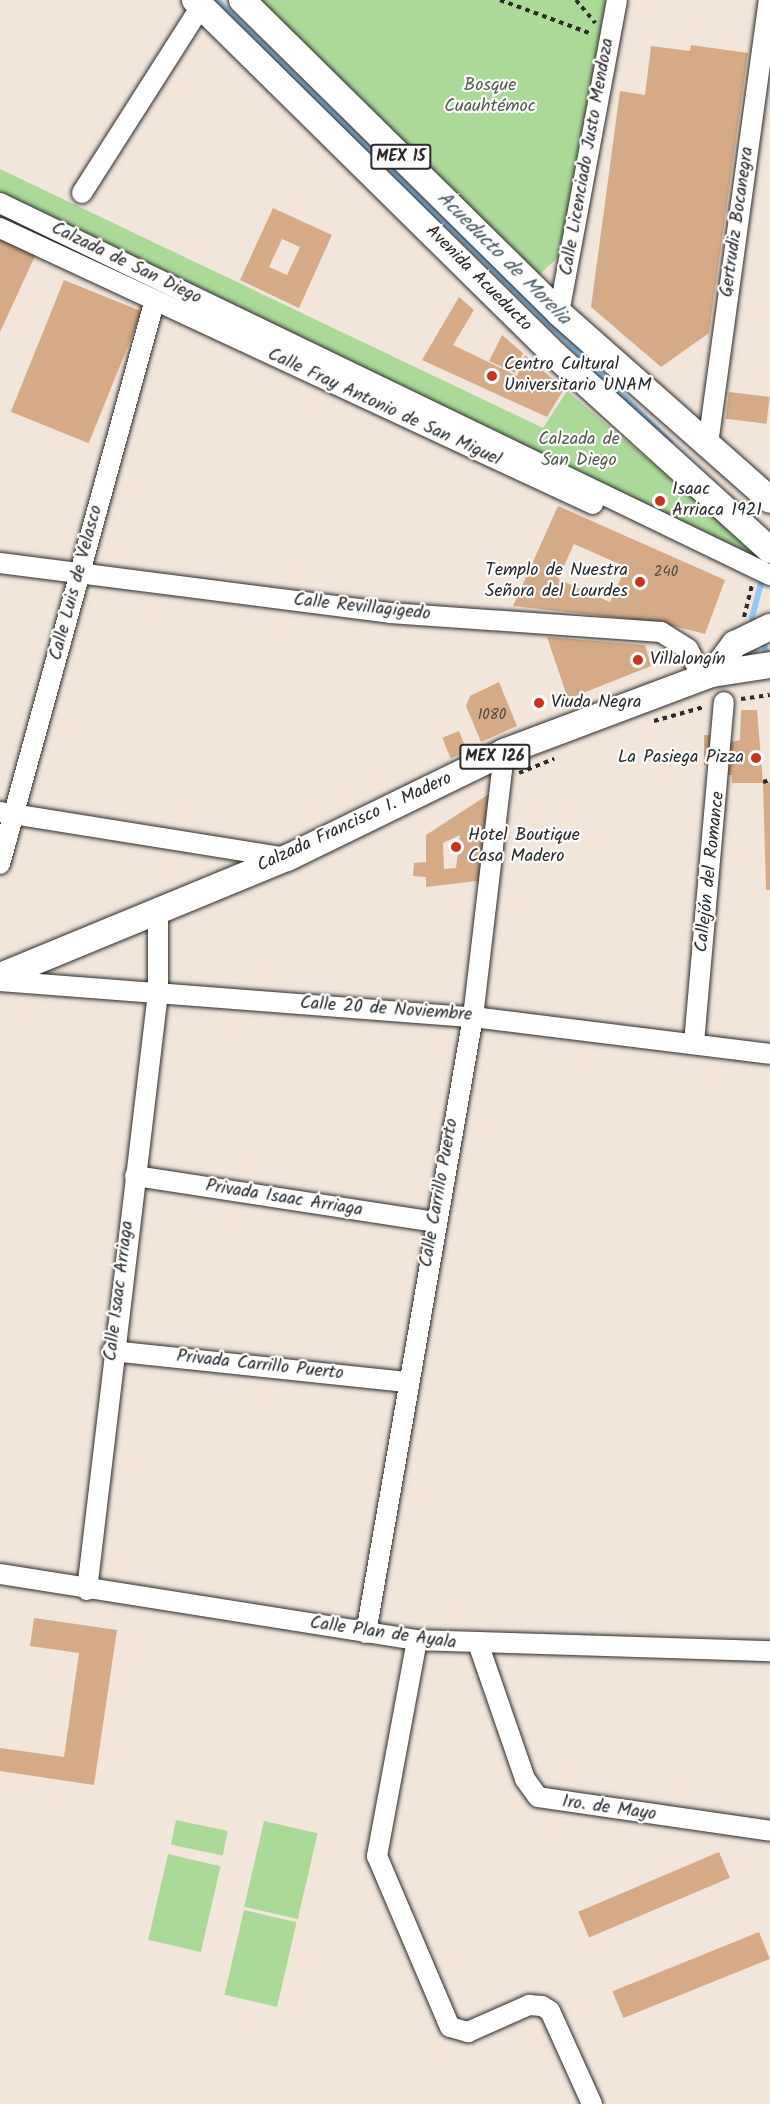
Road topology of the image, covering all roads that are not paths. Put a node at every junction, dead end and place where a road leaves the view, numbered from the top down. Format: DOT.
graph roads {
  1 [pos="242,0"];
  2 [pos="617,0"];
  3 [pos="769,0"];
  4 [pos="198,3"];
  5 [pos="82,193"];
  6 [pos="0,203"];
  7 [pos="0,228"];
  8 [pos="154,303"];
  9 [pos="560,313"];
  10 [pos="708,444"];
  11 [pos="770,500"];
  12 [pos="770,550"];
  13 [pos="0,563"];
  14 [pos="80,574"];
  15 [pos="765,579"];
  16 [pos="770,627"];
  17 [pos="770,665"];
  18 [pos="707,676"];
  19 [pos="724,702"];
  20 [pos="504,752"];
  21 [pos="7,813"];
  22 [pos="287,858"];
  23 [pos="0,864"];
  24 [pos="159,911"];
  25 [pos="0,979"];
  26 [pos="158,993"];
  27 [pos="473,1017"];
  28 [pos="694,1043"];
  29 [pos="770,1054"];
  30 [pos="135,1176"];
  31 [pos="434,1222"];
  32 [pos="112,1351"];
  33 [pos="408,1382"];
  34 [pos="0,1574"];
  35 [pos="87,1590"];
  36 [pos="366,1633"];
  37 [pos="417,1640"];
  38 [pos="479,1646"];
  39 [pos="770,1651"];
  40 [pos="770,1831"];
  41 [pos="592,2104"];
  1 -- 9 [label="main road, Avenida Acueducto / MEX 15"];
  2 -- 9 [label="street, Calle Licenciado Justo Mendoza"];
  3 -- 10 [label="street, Gertrudiz Bocanegra"];
  4 -- 5 [label="street"];
  4 -- 12 [label="main road, Avenida Acueducto / MEX 15"];
  6 -- 15 [label="street, Calzada de San Diego"];
  7 -- 8 [label="street, Calle Fray Antonio de San Miguel"];
  8 -- 14 [label="street, Calle Luis de Velasco"];
  8 -- 15 [label="street, Calle Fray Antonio de San Miguel"];
  9 -- 10 [label="main road, Avenida Acueducto / MEX 15"];
  10 -- 11 [label="main road, Avenida Acueducto / MEX 15"];
  13 -- 14 [label="street, Calle Revillagigedo"];
  14 -- 18 [label="street, Calle Revillagigedo"];
  14 -- 21 [label="street, Calle Luis de Velasco"];
  16 -- 18 [label="main road"];
  17 -- 18 [label="main road, MEX 126"];
  18 -- 20 [label="main road, Calzada Francisco I. Madero / MEX 126"];
  19 -- 28 [label="street, Callejón del Romance"];
  20 -- 22 [label="main road, Calzada Francisco I. Madero / MEX 126"];
  20 -- 27 [label="street, Calle Carrillo Puerto"];
  21 -- 22 [label="street"];
  21 -- 23 [label="street, Calle Luis de Velasco"];
  22 -- 24 [label="main road, Calzada Francisco I. Madero / MEX 126"];
  24 -- 25 [label="main road, Calzada Francisco I. Madero / MEX 126"];
  24 -- 26 [label="street, Calle Isaac Arriaga"];
  25 -- 26 [label="street, Calle 20 de Noviembre"];
  26 -- 27 [label="street, Calle 20 de Noviembre"];
  26 -- 30 [label="street, Calle Isaac Arriaga"];
  27 -- 28 [label="street, Calle 20 de Noviembre"];
  27 -- 31 [label="street, Calle Carrillo Puerto"];
  28 -- 29 [label="street, Calle 20 de Noviembre"];
  30 -- 31 [label="street, Privada Isaac Arriaga"];
  30 -- 32 [label="street, Calle Isaac Arriaga"];
  31 -- 33 [label="street, Calle Carrillo Puerto"];
  32 -- 33 [label="street, Privada Carrillo Puerto"];
  32 -- 35 [label="street, Calle Isaac Arriaga"];
  33 -- 36 [label="street, Calle Carrillo Puerto"];
  34 -- 35 [label="street, Calle Plan de Ayala"];
  35 -- 36 [label="street, Calle Plan de Ayala"];
  36 -- 37 [label="street, Calle Plan de Ayala"];
  37 -- 38 [label="street, Calle Plan de Ayala"];
  37 -- 41 [label="street"];
  38 -- 39 [label="street, Calle Plan de Ayala"];
  38 -- 40 [label="street, 1ro. de Mayo"];
}
